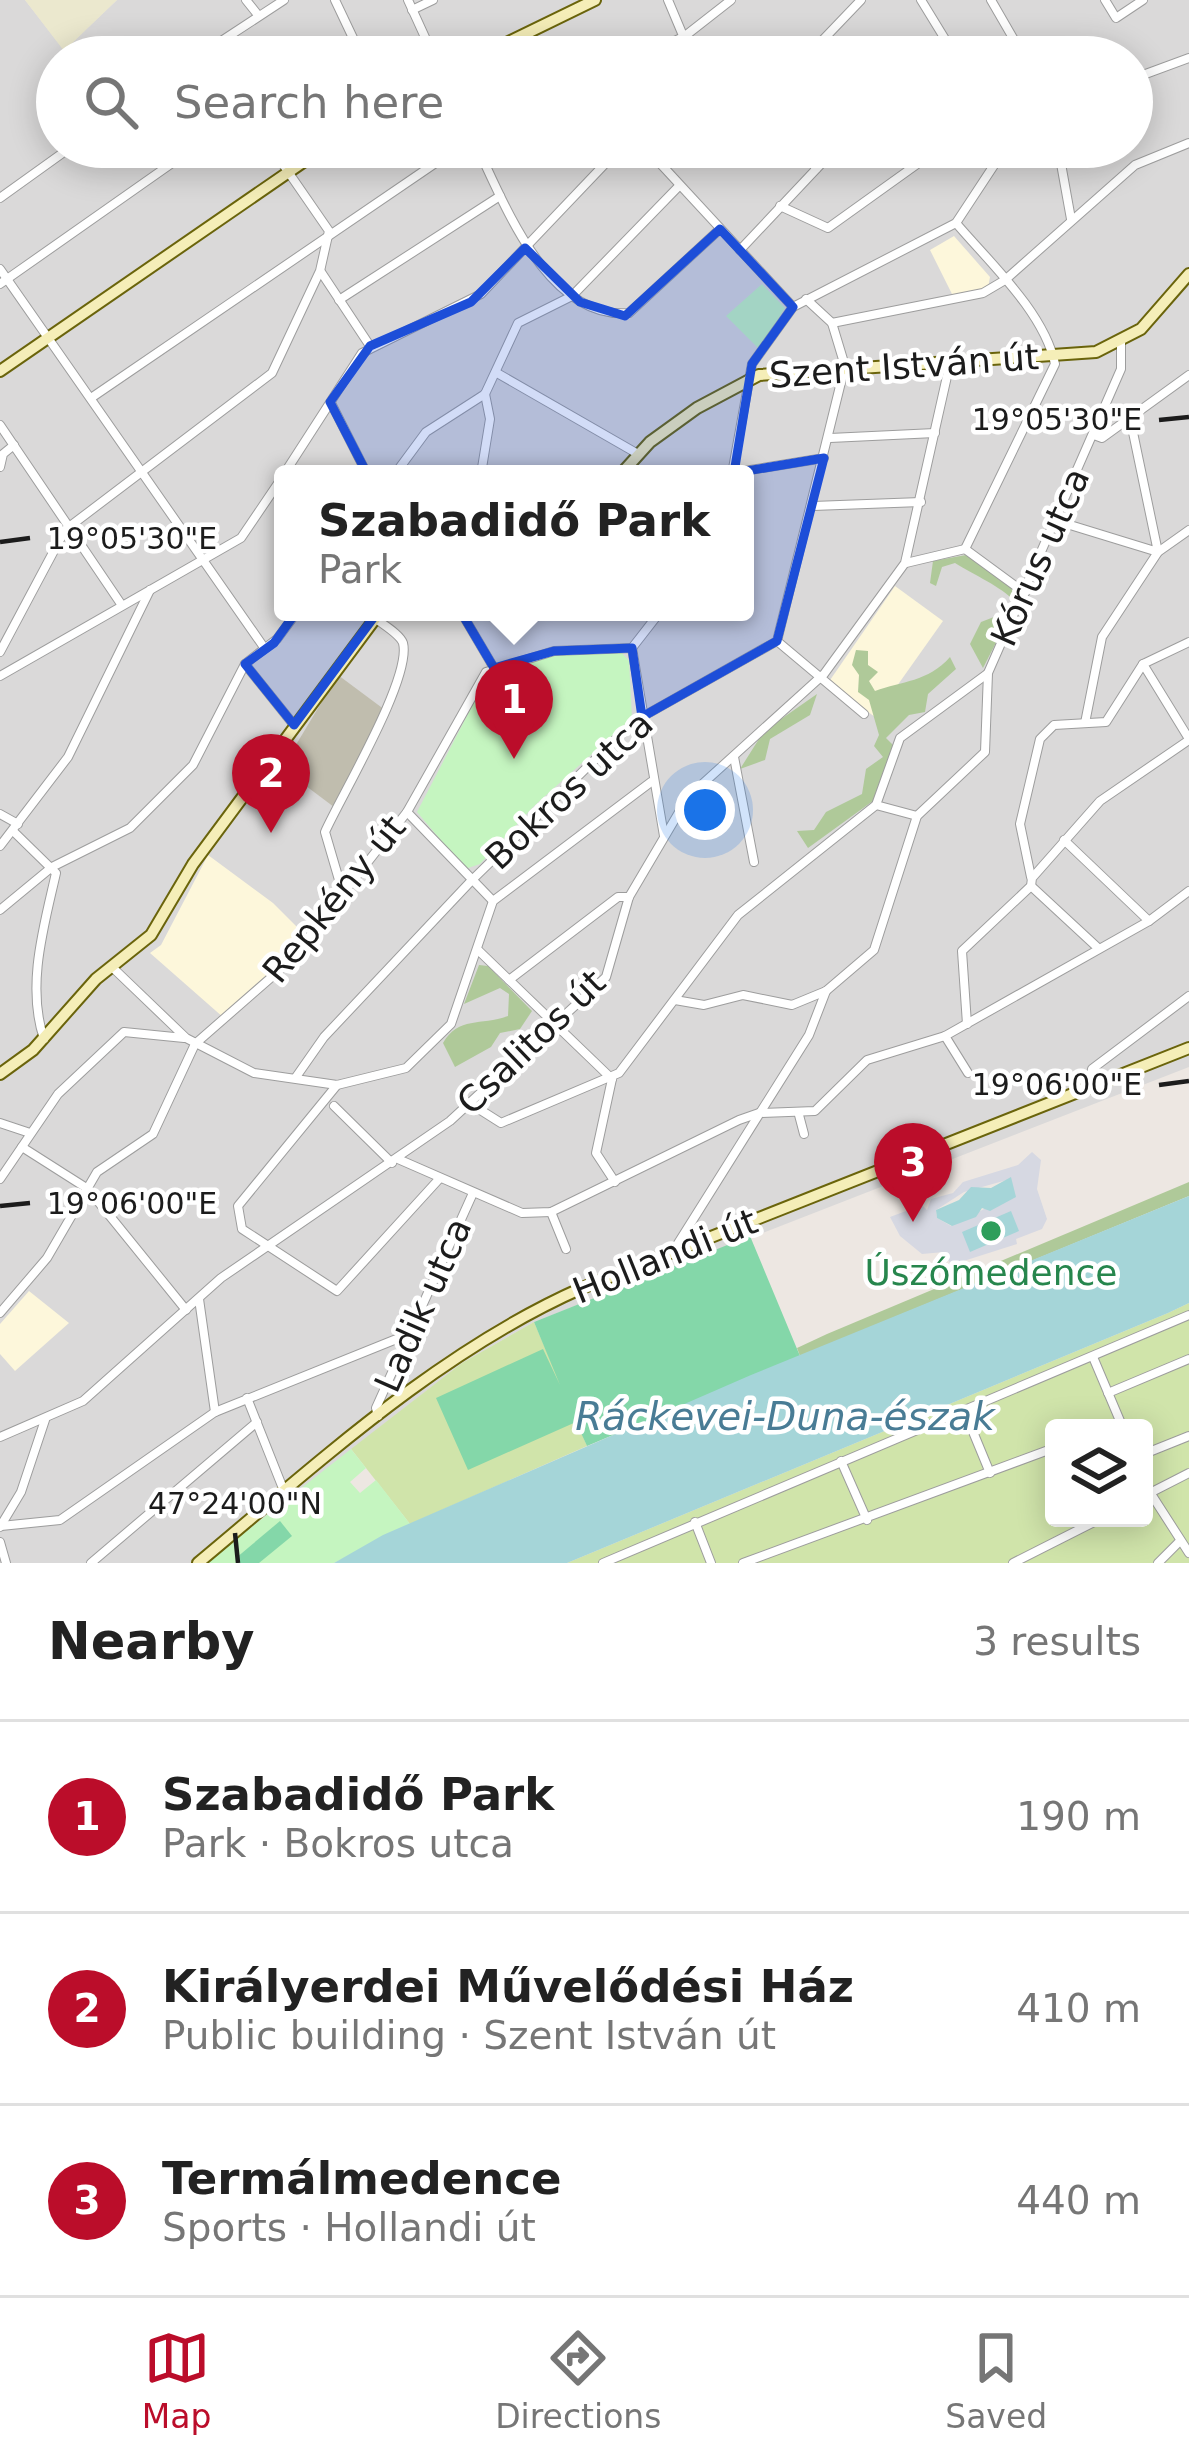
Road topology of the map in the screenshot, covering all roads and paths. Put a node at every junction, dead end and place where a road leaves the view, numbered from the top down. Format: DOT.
graph roads {
  1 [pos="246,0"];
  2 [pos="284,0"];
  3 [pos="334,0"];
  4 [pos="433,0"];
  5 [pos="595,0"];
  6 [pos="668,0"];
  7 [pos="731,0"];
  8 [pos="861,0"];
  9 [pos="921,0"];
  10 [pos="992,0"];
  11 [pos="1105,0"];
  12 [pos="1143,0"];
  13 [pos="410,5"];
  14 [pos="258,15"];
  15 [pos="232,36"];
  16 [pos="352,36"];
  17 [pos="424,36"];
  18 [pos="521,36"];
  19 [pos="685,36"];
  20 [pos="827,36"];
  21 [pos="943,36"];
  22 [pos="1012,36"];
  23 [pos="1189,58"];
  24 [pos="1153,71"];
  25 [pos="1189,142"];
  26 [pos="1153,157"];
  27 [pos="42,168"];
  28 [pos="164,168"];
  29 [pos="285,168"];
  30 [pos="292,168"];
  31 [pos="426,168"];
  32 [pos="487,168"];
  33 [pos="601,168"];
  34 [pos="663,168"];
  35 [pos="911,168"];
  36 [pos="991,168"];
  37 [pos="1062,168"];
  38 [pos="1132,168"];
  39 [pos="816,169"];
  40 [pos="287,171"];
  41 [pos="679,186"];
  42 [pos="500,196"];
  43 [pos="0,198"];
  44 [pos="780,206"];
  45 [pos="1071,221"];
  46 [pos="956,223"];
  47 [pos="720,230"];
  48 [pos="329,231"];
  49 [pos="525,248"];
  50 [pos="740,250"];
  51 [pos="0,269"];
  52 [pos="320,271"];
  53 [pos="1189,274"];
  54 [pos="1005,280"];
  55 [pos="4,281"];
  56 [pos="572,296"];
  57 [pos="806,299"];
  58 [pos="340,300"];
  59 [pos="793,307"];
  60 [pos="832,323"];
  61 [pos="49,337"];
  62 [pos="1120,343"];
  63 [pos="370,346"];
  64 [pos="1053,356"];
  65 [pos="950,361"];
  66 [pos="845,366"];
  67 [pos="0,371"];
  68 [pos="497,374"];
  69 [pos="1189,374"];
  70 [pos="750,378"];
  71 [pos="484,394"];
  72 [pos="91,398"];
  73 [pos="330,402"];
  74 [pos="1130,418"];
  75 [pos="0,425"];
  76 [pos="935,433"];
  77 [pos="1094,436"];
  78 [pos="830,438"];
  79 [pos="14,445"];
  80 [pos="638,454"];
  81 [pos="824,458"];
  82 [pos="290,465"];
  83 [pos="362,465"];
  84 [pos="402,465"];
  85 [pos="482,465"];
  86 [pos="629,465"];
  87 [pos="734,465"];
  88 [pos="0,467"];
  89 [pos="754,470"];
  90 [pos="143,473"];
  91 [pos="274,490"];
  92 [pos="921,502"];
  93 [pos="813,506"];
  94 [pos="1057,521"];
  95 [pos="70,526"];
  96 [pos="1189,530"];
  97 [pos="965,549"];
  98 [pos="1158,553"];
  99 [pos="203,559"];
  100 [pos="905,563"];
  101 [pos="150,589"];
  102 [pos="1025,593"];
  103 [pos="121,604"];
  104 [pos="290,621"];
  105 [pos="372,621"];
  106 [pos="382,621"];
  107 [pos="466,621"];
  108 [pos="653,621"];
  109 [pos="777,641"];
  110 [pos="1189,642"];
  111 [pos="263,646"];
  112 [pos="632,648"];
  113 [pos="0,652"];
  114 [pos="245,664"];
  115 [pos="1143,664"];
  116 [pos="494,668"];
  117 [pos="988,673"];
  118 [pos="0,676"];
  119 [pos="818,680"];
  120 [pos="864,714"];
  121 [pos="642,717"];
  122 [pos="1084,723"];
  123 [pos="294,725"];
  124 [pos="1189,740"];
  125 [pos="734,755"];
  126 [pos="651,782"];
  127 [pos="876,805"];
  128 [pos="406,812"];
  129 [pos="0,814"];
  130 [pos="916,816"];
  131 [pos="16,828"];
  132 [pos="665,837"];
  133 [pos="1064,841"];
  134 [pos="0,846"];
  135 [pos="754,862"];
  136 [pos="52,867"];
  137 [pos="472,880"];
  138 [pos="1031,882"];
  139 [pos="342,890"];
  140 [pos="1189,891"];
  141 [pos="629,897"];
  142 [pos="493,902"];
  143 [pos="0,910"];
  144 [pos="1149,921"];
  145 [pos="1098,948"];
  146 [pos="479,951"];
  147 [pos="112,967"];
  148 [pos="509,980"];
  149 [pos="826,991"];
  150 [pos="1189,996"];
  151 [pos="675,1000"];
  152 [pos="967,1024"];
  153 [pos="556,1028"];
  154 [pos="945,1036"];
  155 [pos="185,1038"];
  156 [pos="45,1040"];
  157 [pos="195,1045"];
  158 [pos="1189,1048"];
  159 [pos="968,1073"];
  160 [pos="0,1074"];
  161 [pos="296,1077"];
  162 [pos="612,1079"];
  163 [pos="337,1085"];
  164 [pos="1089,1089"];
  165 [pos="471,1104"];
  166 [pos="334,1106"];
  167 [pos="759,1113"];
  168 [pos="799,1114"];
  169 [pos="0,1124"];
  170 [pos="30,1133"];
  171 [pos="804,1134"];
  172 [pos="22,1147"];
  173 [pos="395,1161"];
  174 [pos="440,1178"];
  175 [pos="0,1179"];
  176 [pos="615,1182"];
  177 [pos="88,1189"];
  178 [pos="473,1193"];
  179 [pos="551,1212"];
  180 [pos="696,1212"];
  181 [pos="706,1240"];
  182 [pos="269,1247"];
  183 [pos="566,1249"];
  184 [pos="671,1254"];
  185 [pos="199,1298"];
  186 [pos="186,1310"];
  187 [pos="0,1313"];
  188 [pos="1189,1315"];
  189 [pos="409,1334"];
  190 [pos="1093,1357"];
  191 [pos="1189,1359"];
  192 [pos="1108,1393"];
  193 [pos="247,1398"];
  194 [pos="964,1410"];
  195 [pos="215,1412"];
  196 [pos="46,1418"];
  197 [pos="379,1418"];
  198 [pos="1119,1419"];
  199 [pos="256,1422"];
  200 [pos="1189,1436"];
  201 [pos="0,1438"];
  202 [pos="1153,1450"];
  203 [pos="1045,1452"];
  204 [pos="842,1461"];
  205 [pos="990,1473"];
  206 [pos="1189,1473"];
  207 [pos="1153,1492"];
  208 [pos="284,1494"];
  209 [pos="1153,1503"];
  210 [pos="867,1520"];
  211 [pos="695,1522"];
  212 [pos="0,1527"];
  213 [pos="1084,1527"];
  214 [pos="0,1542"];
  215 [pos="1178,1544"];
  216 [pos="1189,1552"];
  217 [pos="6,1563"];
  218 [pos="91,1563"];
  219 [pos="198,1563"];
  220 [pos="603,1563"];
  221 [pos="711,1563"];
  222 [pos="743,1563"];
  223 [pos="1013,1563"];
  224 [pos="1158,1563"];
  1 -- 14 [label="street"];
  2 -- 14 [label="street"];
  3 -- 16 [label="street"];
  4 -- 13 [label="street"];
  5 -- 18 [label="street"];
  6 -- 19 [label="street"];
  7 -- 19 [label="street"];
  8 -- 20 [label="street"];
  9 -- 21 [label="street"];
  10 -- 22 [label="street"];
  11 -- 12 [label="street"];
  13 -- 17 [label="street"];
  14 -- 15 [label="street"];
  23 -- 24 [label="street"];
  25 -- 26 [label="street"];
  27 -- 43 [label="street"];
  28 -- 55 [label="street"];
  29 -- 40 [label="street"];
  30 -- 40 [label="street"];
  31 -- 48 [label="street"];
  32 -- 42 [label="street"];
  33 -- 49 [label="street"];
  34 -- 41 [label="street"];
  35 -- 44 [label="street"];
  36 -- 46 [label="street"];
  37 -- 45 [label="street"];
  38 -- 45 [label="street"];
  39 -- 44 [label="street"];
  40 -- 48 [label="street"];
  40 -- 61 [label="street"];
  41 -- 47 [label="street"];
  41 -- 56 [label="street"];
  42 -- 49 [label="street"];
  42 -- 58 [label="street"];
  44 -- 50 [label="street"];
  45 -- 54 [label="street"];
  46 -- 54 [label="street"];
  46 -- 57 [label="street"];
  47 -- 50 [label="street"];
  47 -- 56 [label="street"];
  48 -- 52 [label="street"];
  48 -- 72 [label="street"];
  49 -- 56 [label="street"];
  49 -- 63 [label="street"];
  50 -- 59 [label="street"];
  51 -- 55 [label="street"];
  52 -- 58 [label="street"];
  52 -- 90 [label="street"];
  53 -- 62 [label="street"];
  54 -- 60 [label="street"];
  54 -- 64 [label="street"];
  55 -- 61 [label="street"];
  56 -- 68 [label="street"];
  57 -- 59 [label="street"];
  57 -- 60 [label="street"];
  58 -- 63 [label="street"];
  59 -- 70 [label="street"];
  60 -- 66 [label="street"];
  61 -- 67 [label="street"];
  61 -- 72 [label="street"];
  62 -- 64 [label="street, Szent István út"];
  62 -- 77 [label="street, Kórus utca"];
  63 -- 73 [label="street"];
  64 -- 65 [label="street, Szent István út"];
  64 -- 97 [label="street"];
  65 -- 66 [label="street, Szent István út"];
  65 -- 76 [label="street, Csalitos út"];
  66 -- 70 [label="street, Szent István út"];
  66 -- 78 [label="street"];
  68 -- 71 [label="street"];
  68 -- 80 [label="street"];
  69 -- 74 [label="street"];
  70 -- 80 [label="street, Szent István út"];
  70 -- 87 [label="street"];
  71 -- 84 [label="street"];
  71 -- 85 [label="street"];
  72 -- 90 [label="street"];
  73 -- 82 [label="street"];
  73 -- 83 [label="street"];
  74 -- 77 [label="street"];
  74 -- 98 [label="street"];
  75 -- 79 [label="street"];
  76 -- 78 [label="street"];
  76 -- 92 [label="street, Csalitos út"];
  77 -- 94 [label="street, Kórus utca"];
  78 -- 81 [label="street"];
  79 -- 88 [label="street"];
  79 -- 95 [label="street"];
  80 -- 86 [label="street, Szent István út"];
  81 -- 89 [label="street"];
  81 -- 93 [label="street"];
  90 -- 95 [label="street"];
  90 -- 99 [label="street"];
  91 -- 99 [label="street"];
  92 -- 93 [label="street"];
  92 -- 100 [label="street, Csalitos út"];
  93 -- 109 [label="street"];
  94 -- 98 [label="street"];
  94 -- 102 [label="street, Kórus utca"];
  95 -- 103 [label="street"];
  95 -- 113 [label="street"];
  96 -- 98 [label="street"];
  97 -- 100 [label="street"];
  97 -- 102 [label="street"];
  98 -- 122 [label="street"];
  99 -- 101 [label="street"];
  99 -- 111 [label="street"];
  100 -- 119 [label="street, Csalitos út"];
  101 -- 103 [label="street"];
  101 -- 131 [label="street"];
  102 -- 117 [label="street, Kórus utca"];
  103 -- 118 [label="street"];
  104 -- 111 [label="street"];
  105 -- 123 [label="street"];
  106 -- 139 [label="street"];
  107 -- 116 [label="street"];
  108 -- 112 [label="street"];
  109 -- 119 [label="street"];
  109 -- 121 [label="street, Bokros utca"];
  110 -- 115 [label="street"];
  111 -- 114 [label="street"];
  112 -- 116 [label="street"];
  112 -- 121 [label="street"];
  114 -- 123 [label="street"];
  114 -- 136 [label="street"];
  115 -- 122 [label="street"];
  115 -- 124 [label="street"];
  116 -- 128 [label="street, Repkény út"];
  117 -- 127 [label="street"];
  117 -- 130 [label="street, Kórus utca"];
  119 -- 120 [label="street"];
  119 -- 125 [label="street, Csalitos út"];
  121 -- 126 [label="street"];
  121 -- 137 [label="street, Bokros utca"];
  122 -- 138 [label="street"];
  123 -- 147 [label="street"];
  124 -- 133 [label="street"];
  125 -- 132 [label="street, Csalitos út"];
  125 -- 135 [label="street"];
  126 -- 132 [label="street"];
  126 -- 142 [label="street"];
  127 -- 130 [label="street"];
  127 -- 151 [label="street"];
  128 -- 137 [label="street"];
  128 -- 139 [label="street, Repkény út"];
  129 -- 131 [label="street"];
  130 -- 149 [label="street, Kórus utca"];
  131 -- 134 [label="street"];
  131 -- 136 [label="street"];
  132 -- 141 [label="street, Csalitos út"];
  133 -- 138 [label="street"];
  133 -- 144 [label="street"];
  136 -- 143 [label="street"];
  136 -- 156 [label="street"];
  137 -- 142 [label="street"];
  137 -- 161 [label="street, Bokros utca"];
  138 -- 145 [label="street"];
  138 -- 152 [label="street"];
  139 -- 157 [label="street, Repkény út"];
  140 -- 144 [label="street"];
  141 -- 148 [label="street"];
  141 -- 153 [label="street, Csalitos út"];
  142 -- 146 [label="street"];
  144 -- 145 [label="street"];
  145 -- 152 [label="street"];
  146 -- 148 [label="street"];
  146 -- 163 [label="street"];
  147 -- 155 [label="street"];
  147 -- 156 [label="street"];
  148 -- 153 [label="street"];
  149 -- 151 [label="street"];
  149 -- 167 [label="street"];
  150 -- 164 [label="street"];
  151 -- 162 [label="street"];
  152 -- 154 [label="street"];
  153 -- 162 [label="street"];
  153 -- 165 [label="street, Csalitos út"];
  154 -- 159 [label="street"];
  154 -- 168 [label="street"];
  155 -- 157 [label="street"];
  155 -- 170 [label="street"];
  156 -- 160 [label="street"];
  157 -- 161 [label="street"];
  157 -- 177 [label="street, Repkény út"];
  158 -- 164 [label="street, Hollandi út"];
  161 -- 163 [label="street"];
  162 -- 165 [label="street"];
  162 -- 176 [label="street"];
  163 -- 182 [label="street"];
  164 -- 181 [label="street, Hollandi út"];
  165 -- 173 [label="street, Csalitos út"];
  166 -- 173 [label="street"];
  167 -- 168 [label="street"];
  167 -- 176 [label="street"];
  167 -- 180 [label="street"];
  168 -- 171 [label="street"];
  169 -- 170 [label="street"];
  170 -- 172 [label="street"];
  172 -- 175 [label="street"];
  172 -- 177 [label="street"];
  173 -- 174 [label="street"];
  173 -- 182 [label="street, Csalitos út"];
  174 -- 178 [label="street"];
  174 -- 182 [label="street"];
  176 -- 179 [label="street"];
  177 -- 186 [label="street"];
  177 -- 187 [label="street, Repkény út"];
  178 -- 179 [label="street"];
  178 -- 189 [label="street, Ladik utca"];
  179 -- 183 [label="street"];
  180 -- 181 [label="street"];
  180 -- 184 [label="street"];
  181 -- 184 [label="street, Hollandi út"];
  182 -- 185 [label="street, Csalitos út"];
  184 -- 197 [label="street, Hollandi út"];
  185 -- 186 [label="street, Csalitos út"];
  185 -- 195 [label="street"];
  186 -- 196 [label="street, Csalitos út"];
  188 -- 190 [label="street"];
  189 -- 193 [label="street"];
  189 -- 197 [label="street, Ladik utca"];
  190 -- 192 [label="street"];
  190 -- 194 [label="street"];
  191 -- 192 [label="street"];
  192 -- 198 [label="street"];
  193 -- 195 [label="street"];
  193 -- 199 [label="street"];
  194 -- 204 [label="street"];
  194 -- 205 [label="street"];
  195 -- 212 [label="street"];
  196 -- 201 [label="street, Csalitos út"];
  196 -- 212 [label="street"];
  197 -- 208 [label="street, Hollandi út"];
  199 -- 208 [label="street"];
  199 -- 218 [label="street"];
  200 -- 202 [label="street"];
  203 -- 205 [label="street"];
  204 -- 210 [label="street"];
  204 -- 211 [label="street"];
  205 -- 210 [label="street"];
  206 -- 207 [label="street"];
  208 -- 219 [label="street, Hollandi út"];
  209 -- 215 [label="street"];
  210 -- 222 [label="street"];
  211 -- 220 [label="street"];
  211 -- 221 [label="street"];
  213 -- 223 [label="street"];
  214 -- 217 [label="street"];
  215 -- 216 [label="street"];
  215 -- 224 [label="street"];
}
